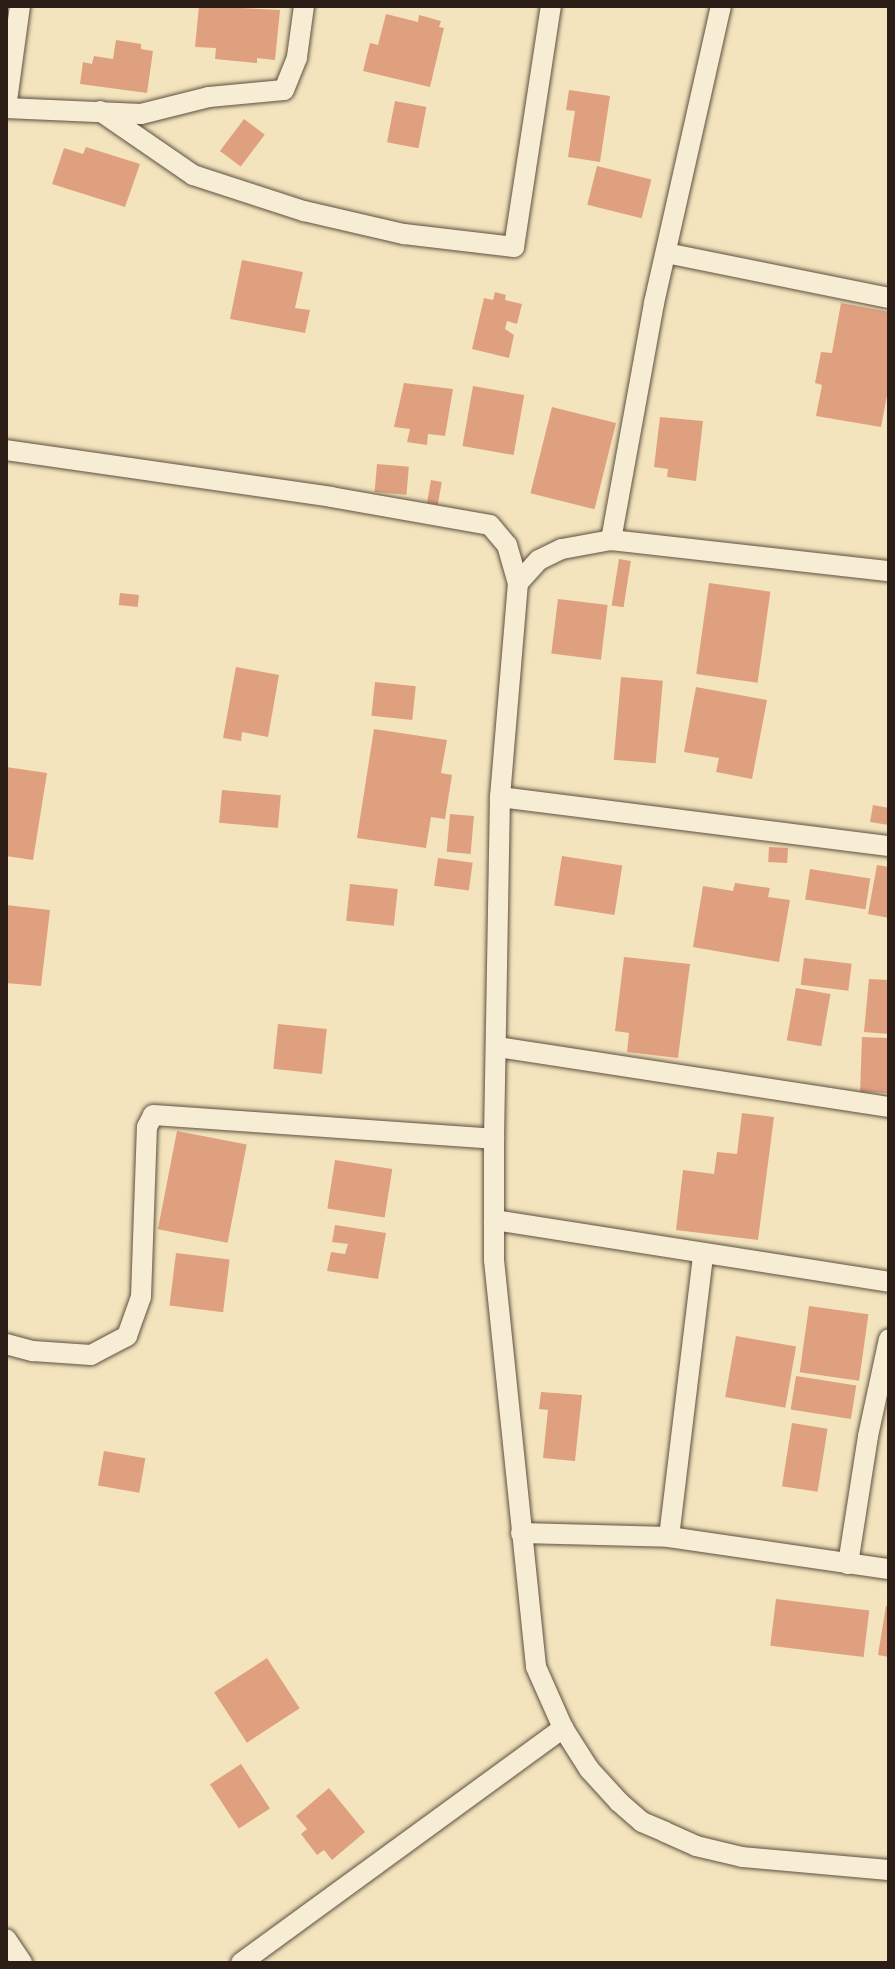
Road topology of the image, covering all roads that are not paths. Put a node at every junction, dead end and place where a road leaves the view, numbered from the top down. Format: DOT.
graph roads {
  1 [pos="20,6"];
  2 [pos="304,6"];
  3 [pos="551,6"];
  4 [pos="721,6"];
  5 [pos="11,29"];
  6 [pos="6,108"];
  7 [pos="100,111"];
  8 [pos="666,253"];
  9 [pos="889,298"];
  10 [pos="6,450"];
  11 [pos="611,540"];
  12 [pos="889,571"];
  13 [pos="518,583"];
  14 [pos="500,797"];
  15 [pos="889,846"];
  16 [pos="497,1047"];
  17 [pos="889,1107"];
  18 [pos="494,1139"];
  19 [pos="494,1220"];
  20 [pos="703,1254"];
  21 [pos="889,1282"];
  22 [pos="889,1339"];
  23 [pos="6,1344"];
  24 [pos="521,1533"];
  25 [pos="669,1537"];
  26 [pos="848,1564"];
  27 [pos="889,1569"];
  28 [pos="563,1728"];
  29 [pos="889,1870"];
  30 [pos="6,1939"];
  31 [pos="22,1963"];
  32 [pos="241,1963"];
  1 -- 5 [label="street"];
  2 -- 7 [label="street"];
  3 -- 7 [label="street"];
  4 -- 8 [label="street"];
  5 -- 6 [label="street"];
  6 -- 7 [label="street"];
  8 -- 9 [label="street"];
  8 -- 11 [label="street"];
  10 -- 13 [label="street"];
  11 -- 12 [label="street"];
  11 -- 13 [label="street"];
  13 -- 14 [label="street"];
  14 -- 15 [label="street"];
  14 -- 16 [label="street"];
  16 -- 17 [label="street"];
  16 -- 18 [label="street"];
  18 -- 19 [label="street"];
  18 -- 23 [label="street"];
  19 -- 20 [label="street"];
  19 -- 24 [label="street"];
  20 -- 21 [label="street"];
  20 -- 25 [label="street"];
  22 -- 26 [label="street"];
  24 -- 25 [label="street"];
  24 -- 28 [label="street"];
  25 -- 26 [label="street"];
  26 -- 27 [label="street"];
  28 -- 29 [label="street"];
  28 -- 32 [label="street"];
  30 -- 31 [label="street"];
}
